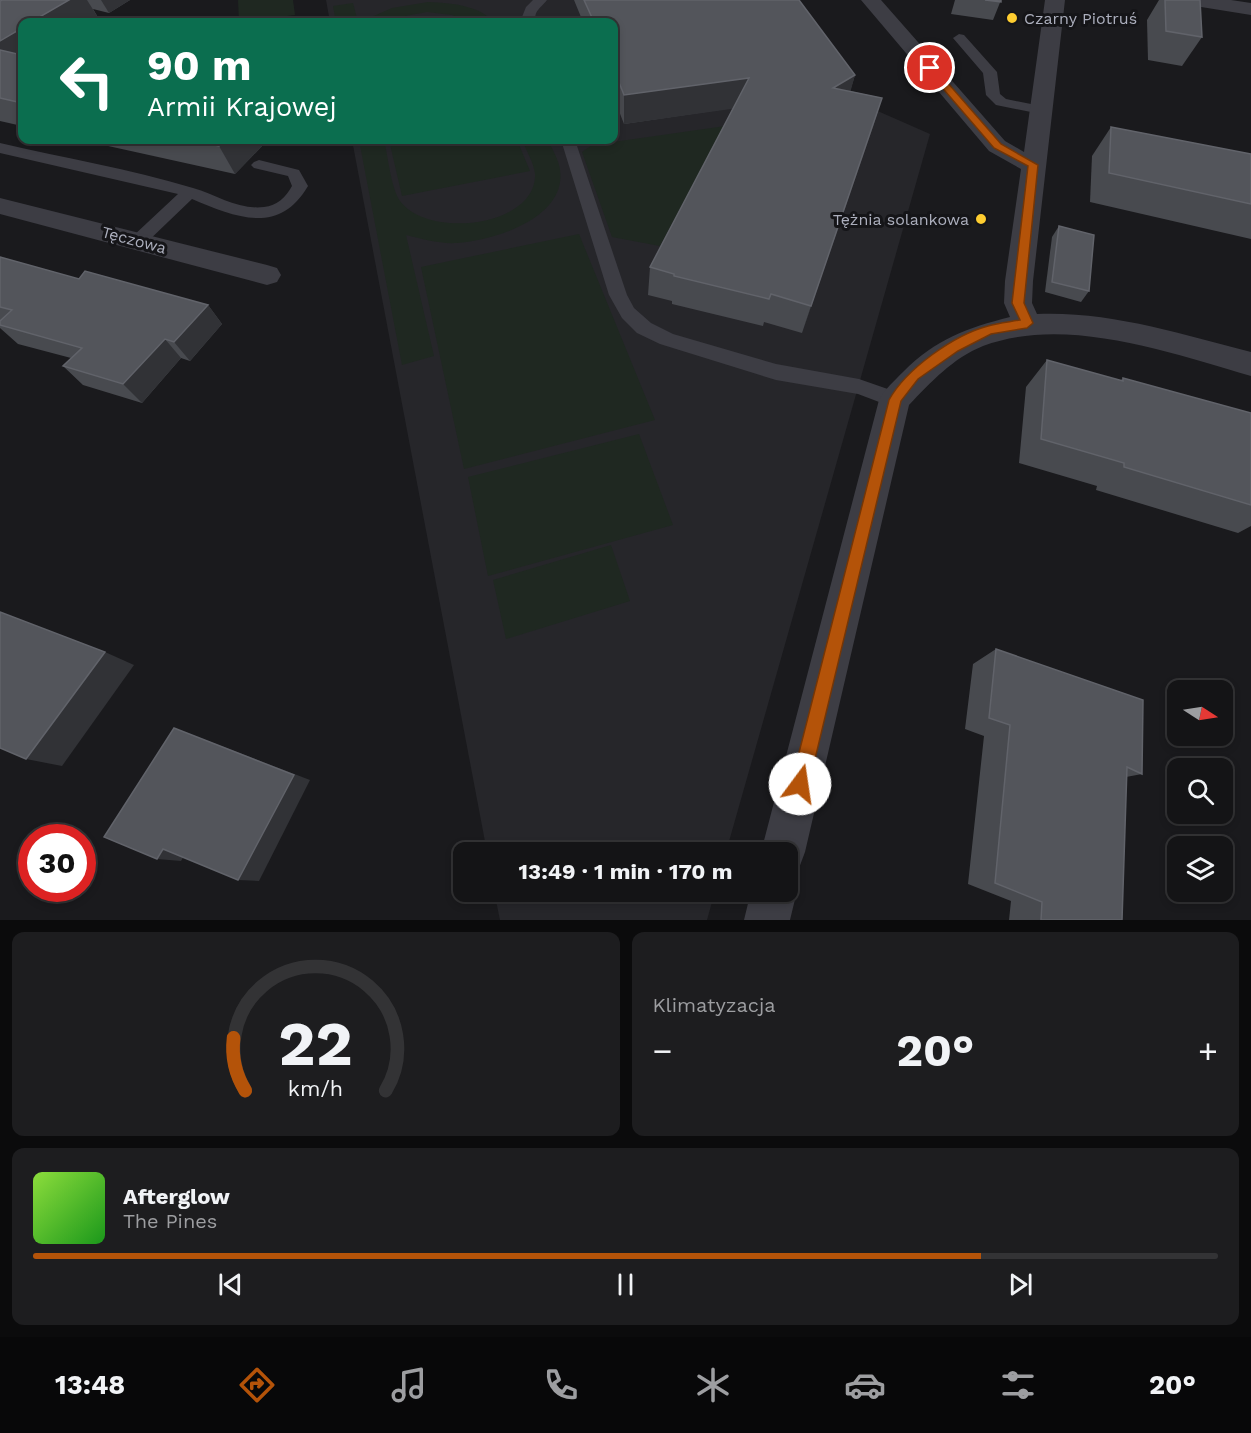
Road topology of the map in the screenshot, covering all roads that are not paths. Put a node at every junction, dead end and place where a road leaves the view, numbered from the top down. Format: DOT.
graph roads {
  1 [pos="541,0"];
  2 [pos="871,0"];
  3 [pos="1055,0"];
  4 [pos="1195,0"];
  5 [pos="1251,9"];
  6 [pos="528,18"];
  7 [pos="959,38"];
  8 [pos="1041,110"];
  9 [pos="569,144"];
  10 [pos="0,148"];
  11 [pos="259,165"];
  12 [pos="1033,165"];
  13 [pos="190,192"];
  14 [pos="0,206"];
  15 [pos="138,242"];
  16 [pos="267,275"];
  17 [pos="1027,323"];
  18 [pos="1251,364"];
  19 [pos="895,400"];
  20 [pos="785,842"];
  21 [pos="771,902"];
  22 [pos="766,920"];
  1 -- 6 [label="lane"];
  2 -- 12 [label="street"];
  3 -- 8 [label="street"];
  4 -- 5 [label="street"];
  7 -- 8 [label="lane"];
  8 -- 12 [label="street"];
  9 -- 19 [label="lane"];
  10 -- 13 [label="lane"];
  11 -- 13 [label="lane"];
  12 -- 17 [label="street"];
  13 -- 15 [label="lane"];
  14 -- 15 [label="street, Tęczowa"];
  15 -- 16 [label="street, Tęczowa"];
  17 -- 18 [label="street"];
  17 -- 19 [label="street"];
  19 -- 20 [label="street"];
  21 -- 22 [label="street"];
}
